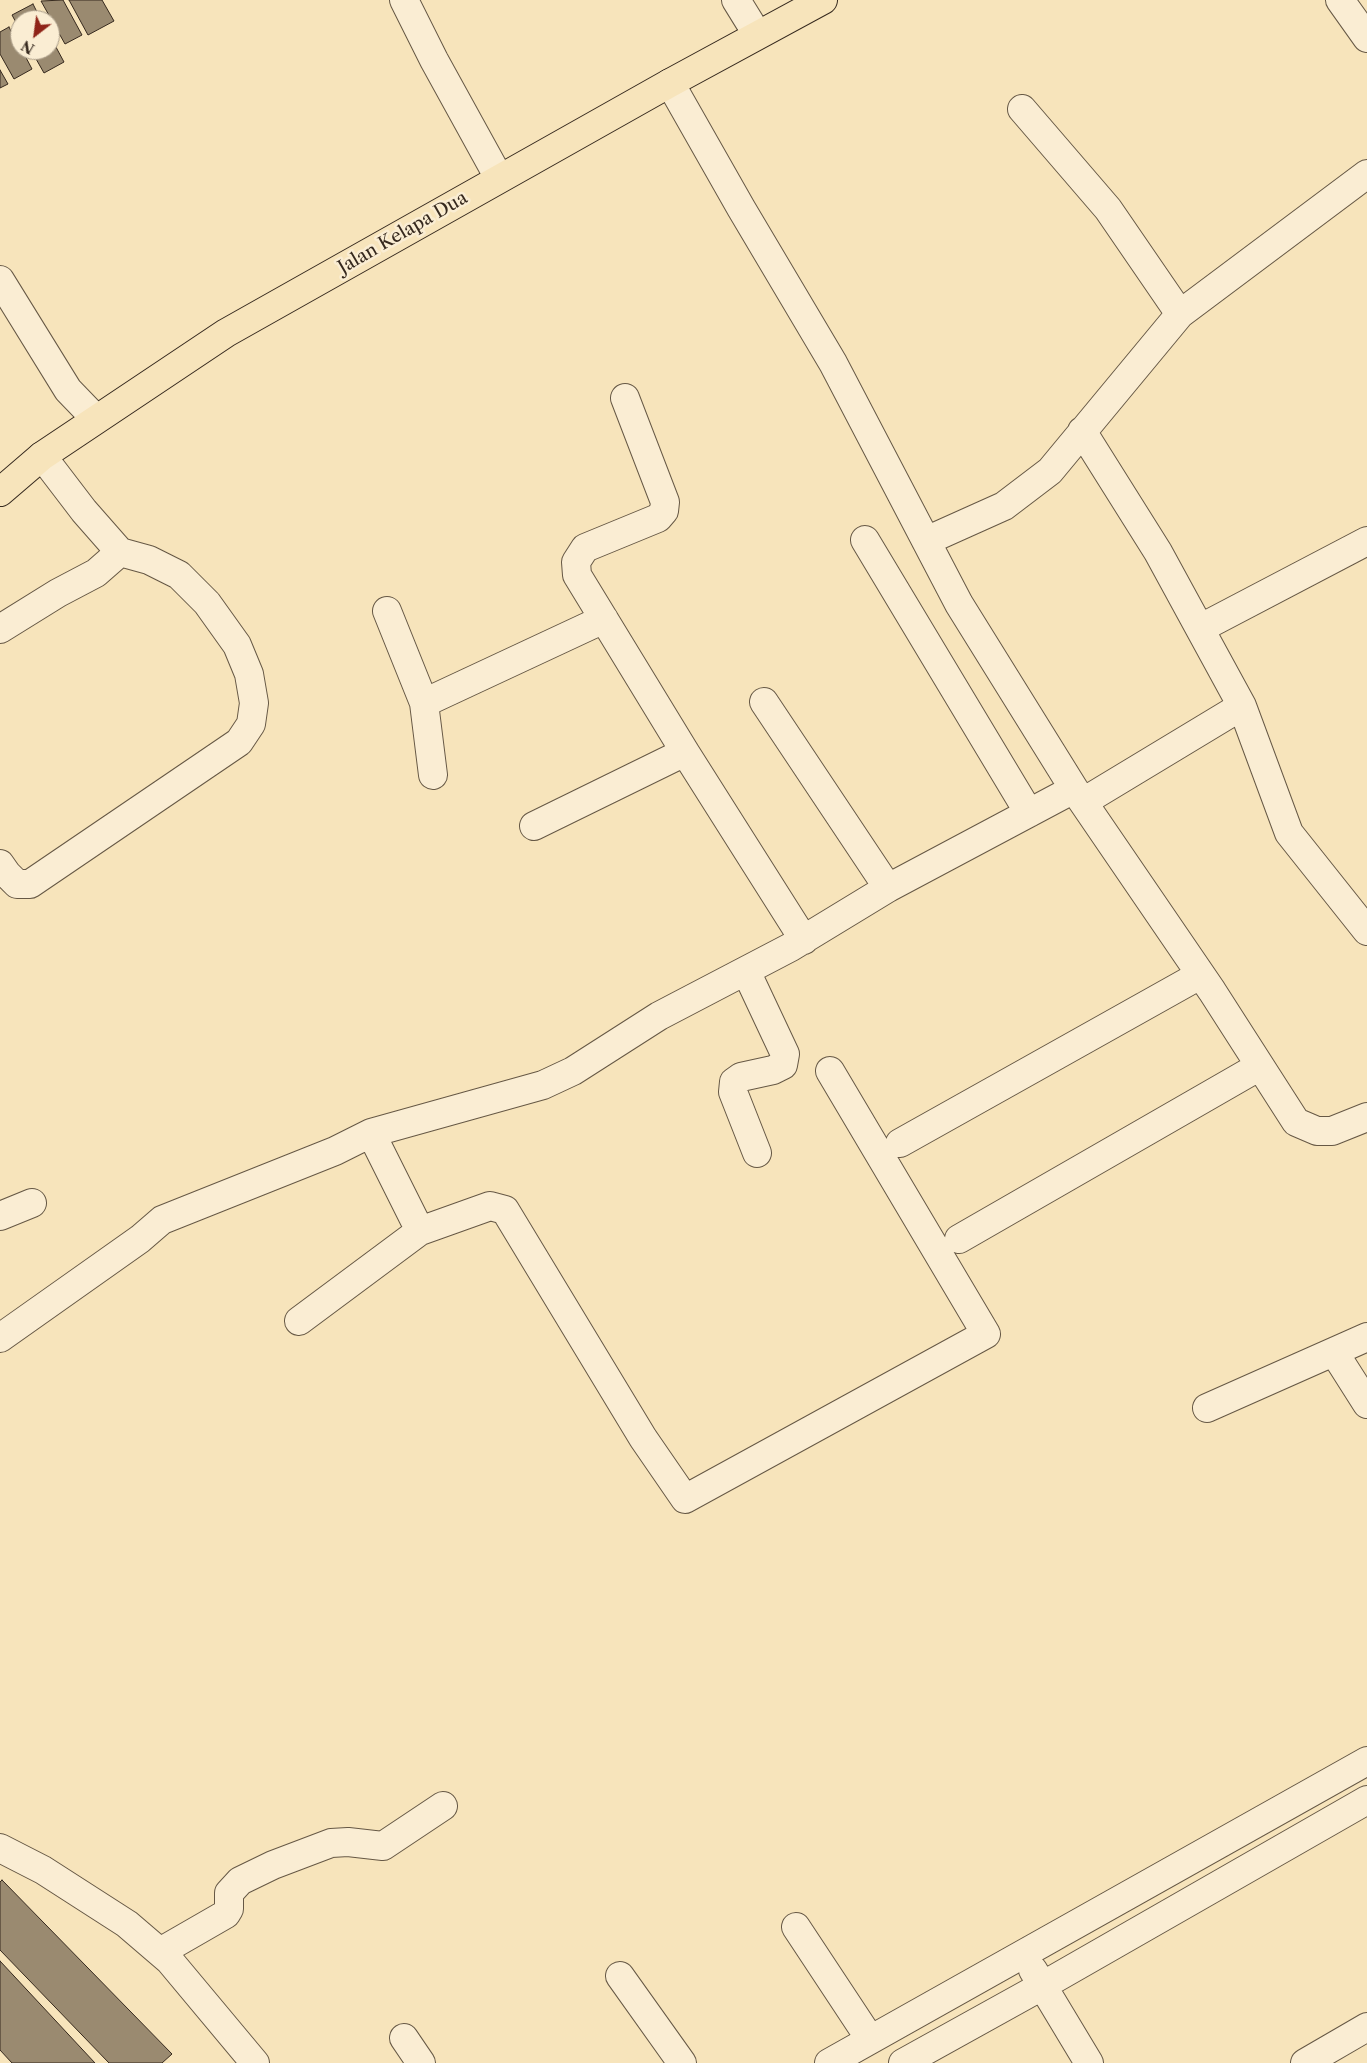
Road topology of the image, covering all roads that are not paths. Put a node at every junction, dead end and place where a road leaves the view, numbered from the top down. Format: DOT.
graph roads {
  1 [pos="404,0"];
  2 [pos="736,0"];
  3 [pos="1340,0"];
  4 [pos="815,2"];
  5 [pos="757,34"];
  6 [pos="1367,38"];
  7 [pos="670,83"];
  8 [pos="1022,110"];
  9 [pos="1367,174"];
  10 [pos="499,178"];
  11 [pos="0,280"];
  12 [pos="1180,314"];
  13 [pos="625,398"];
  14 [pos="96,419"];
  15 [pos="1082,431"];
  16 [pos="42,456"];
  17 [pos="0,492"];
  18 [pos="865,540"];
  19 [pos="926,541"];
  20 [pos="1367,541"];
  21 [pos="120,552"];
  22 [pos="387,611"];
  23 [pos="604,619"];
  24 [pos="1201,628"];
  25 [pos="0,629"];
  26 [pos="764,702"];
  27 [pos="424,703"];
  28 [pos="1242,706"];
  29 [pos="685,752"];
  30 [pos="433,775"];
  31 [pos="1078,796"];
  32 [pos="1029,813"];
  33 [pos="534,826"];
  34 [pos="0,864"];
  35 [pos="888,888"];
  36 [pos="1367,930"];
  37 [pos="804,940"];
  38 [pos="746,972"];
  39 [pos="1200,975"];
  40 [pos="1260,1066"];
  41 [pos="830,1071"];
  42 [pos="1367,1117"];
  43 [pos="371,1133"];
  44 [pos="900,1143"];
  45 [pos="758,1153"];
  46 [pos="32,1203"];
  47 [pos="0,1216"];
  48 [pos="420,1231"];
  49 [pos="959,1239"];
  50 [pos="299,1321"];
  51 [pos="1367,1337"];
  52 [pos="0,1338"];
  53 [pos="1334,1352"];
  54 [pos="1367,1404"];
  55 [pos="1207,1408"];
  56 [pos="1367,1761"];
  57 [pos="1343,1774"];
  58 [pos="1364,1802"];
  59 [pos="443,1806"];
  60 [pos="0,1848"];
  61 [pos="796,1927"];
  62 [pos="160,1952"];
  63 [pos="1023,1954"];
  64 [pos="620,1976"];
  65 [pos="1042,1986"];
  66 [pos="1367,2027"];
  67 [pos="404,2038"];
  68 [pos="870,2040"];
  69 [pos="1337,2056"];
  70 [pos="255,2063"];
  71 [pos="421,2063"];
  72 [pos="682,2063"];
  73 [pos="829,2063"];
  74 [pos="903,2063"];
  75 [pos="1089,2063"];
  76 [pos="1305,2063"];
  1 -- 10 [label="street"];
  2 -- 5 [label="street"];
  3 -- 6 [label="street"];
  4 -- 5 [label="main road, Jalan Kelapa Dua"];
  5 -- 7 [label="main road, Jalan Kelapa Dua"];
  7 -- 10 [label="main road, Jalan Kelapa Dua"];
  7 -- 19 [label="street"];
  8 -- 12 [label="street"];
  9 -- 12 [label="street"];
  10 -- 14 [label="main road, Jalan Kelapa Dua"];
  11 -- 14 [label="street"];
  12 -- 15 [label="street"];
  13 -- 23 [label="street"];
  14 -- 16 [label="main road, Jalan Kelapa Dua"];
  15 -- 19 [label="street"];
  15 -- 24 [label="street"];
  16 -- 17 [label="main road, Jalan Kelapa Dua"];
  16 -- 21 [label="street"];
  18 -- 32 [label="street"];
  19 -- 31 [label="street"];
  20 -- 24 [label="street"];
  21 -- 25 [label="street"];
  21 -- 34 [label="street"];
  22 -- 27 [label="street"];
  23 -- 27 [label="street"];
  23 -- 29 [label="street"];
  24 -- 28 [label="street"];
  26 -- 35 [label="street"];
  27 -- 30 [label="street"];
  28 -- 31 [label="street"];
  28 -- 36 [label="street"];
  29 -- 33 [label="street"];
  29 -- 37 [label="street"];
  31 -- 32 [label="street"];
  31 -- 39 [label="street"];
  32 -- 35 [label="street"];
  35 -- 37 [label="street"];
  37 -- 38 [label="street"];
  38 -- 43 [label="street"];
  38 -- 45 [label="street"];
  39 -- 40 [label="street"];
  39 -- 44 [label="street"];
  40 -- 42 [label="street"];
  40 -- 49 [label="street"];
  41 -- 48 [label="street"];
  43 -- 48 [label="street"];
  43 -- 52 [label="street"];
  46 -- 47 [label="street"];
  48 -- 50 [label="street"];
  51 -- 53 [label="street"];
  53 -- 54 [label="street"];
  53 -- 55 [label="street"];
  56 -- 57 [label="street"];
  57 -- 58 [label="street"];
  57 -- 63 [label="street"];
  58 -- 65 [label="street"];
  59 -- 62 [label="street"];
  60 -- 62 [label="street"];
  61 -- 68 [label="street"];
  62 -- 70 [label="street"];
  63 -- 65 [label="street"];
  63 -- 68 [label="street"];
  64 -- 72 [label="street"];
  65 -- 74 [label="street"];
  65 -- 75 [label="street"];
  66 -- 69 [label="street"];
  67 -- 71 [label="street"];
  68 -- 73 [label="street"];
  69 -- 76 [label="street"];
}
